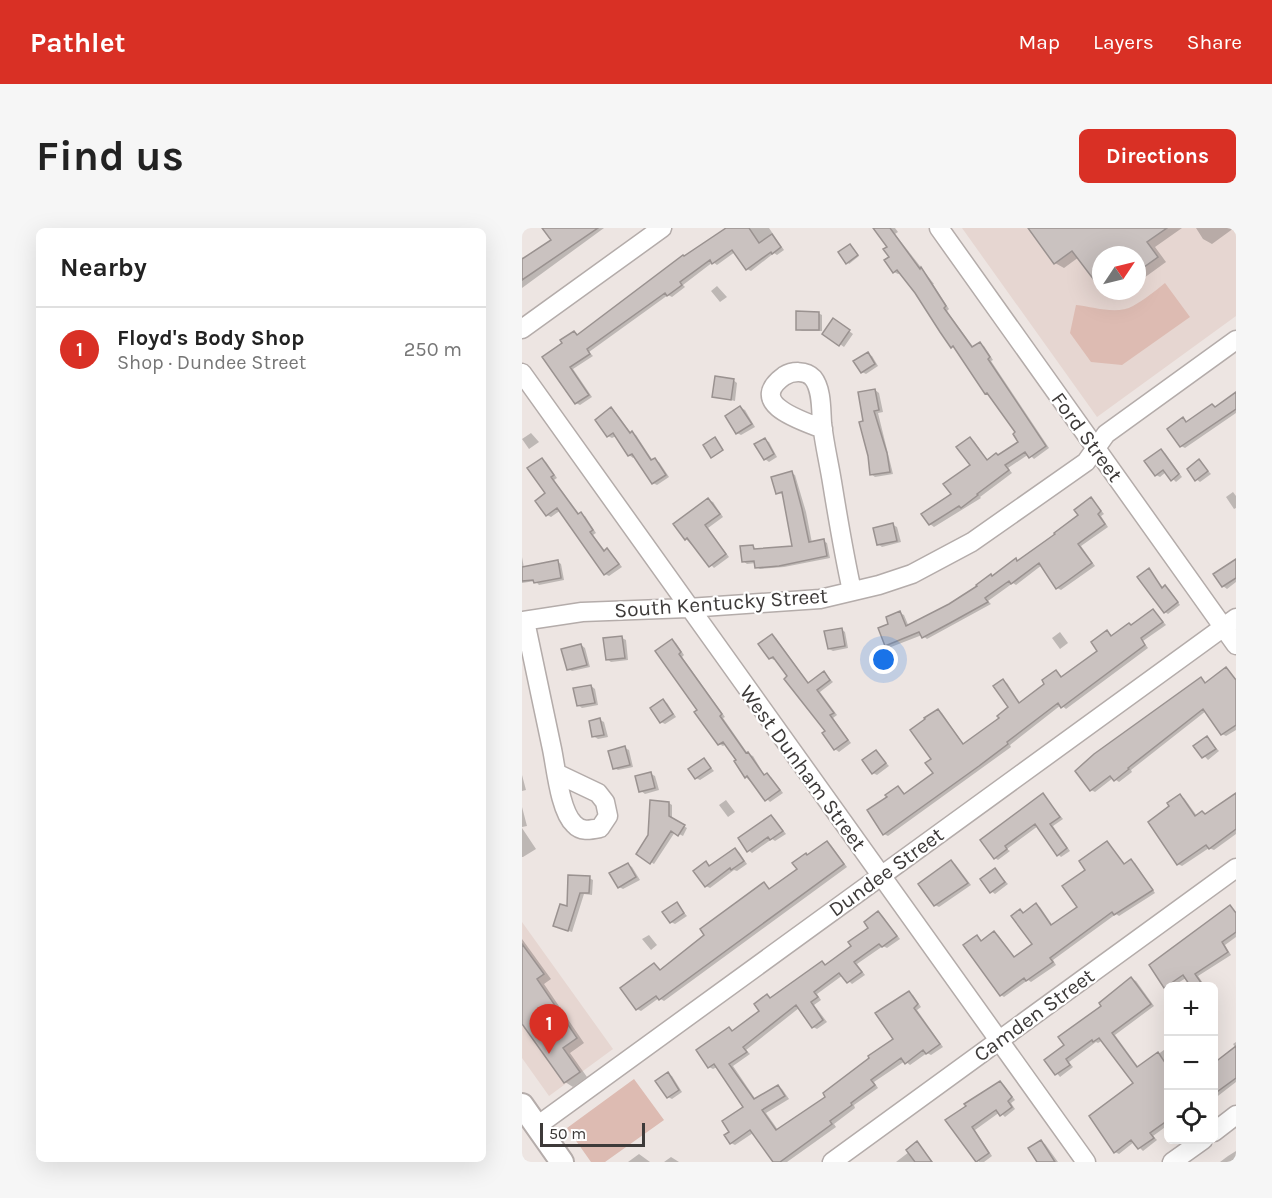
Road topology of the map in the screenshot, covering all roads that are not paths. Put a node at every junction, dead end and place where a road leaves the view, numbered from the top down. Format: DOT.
graph roads {
  1 [pos="662,228"];
  2 [pos="939,228"];
  3 [pos="522,329"];
  4 [pos="1236,340"];
  5 [pos="522,373"];
  6 [pos="823,429"];
  7 [pos="1095,448"];
  8 [pos="852,591"];
  9 [pos="688,608"];
  10 [pos="523,621"];
  11 [pos="1230,623"];
  12 [pos="1236,645"];
  13 [pos="558,774"];
  14 [pos="1236,867"];
  15 [pos="880,876"];
  16 [pos="998,1041"];
  17 [pos="522,1105"];
  18 [pos="1236,1115"];
  19 [pos="537,1126"];
  20 [pos="1218,1129"];
  21 [pos="1197,1144"];
  22 [pos="562,1162"];
  23 [pos="832,1162"];
  24 [pos="1086,1162"];
  25 [pos="1172,1162"];
  1 -- 3 [label="street"];
  2 -- 7 [label="street, Ford Street"];
  4 -- 7 [label="street, South Kentucky Street"];
  5 -- 9 [label="street, West Dunham Street"];
  6 -- 8 [label="street"];
  7 -- 8 [label="street, South Kentucky Street"];
  7 -- 11 [label="street, Ford Street"];
  8 -- 9 [label="street, South Kentucky Street"];
  9 -- 10 [label="street, South Kentucky Street"];
  9 -- 15 [label="street, West Dunham Street"];
  10 -- 13 [label="street"];
  11 -- 12 [label="street, Ford Street"];
  11 -- 15 [label="street, Dundee Street"];
  14 -- 16 [label="street, Camden Street"];
  15 -- 16 [label="street, West Dunham Street"];
  15 -- 19 [label="street, Dundee Street"];
  16 -- 23 [label="street, Camden Street"];
  16 -- 24 [label="street, West Dunham Street"];
  17 -- 19 [label="main road"];
  18 -- 20 [label="street"];
  19 -- 22 [label="main road"];
  21 -- 25 [label="street"];
}
